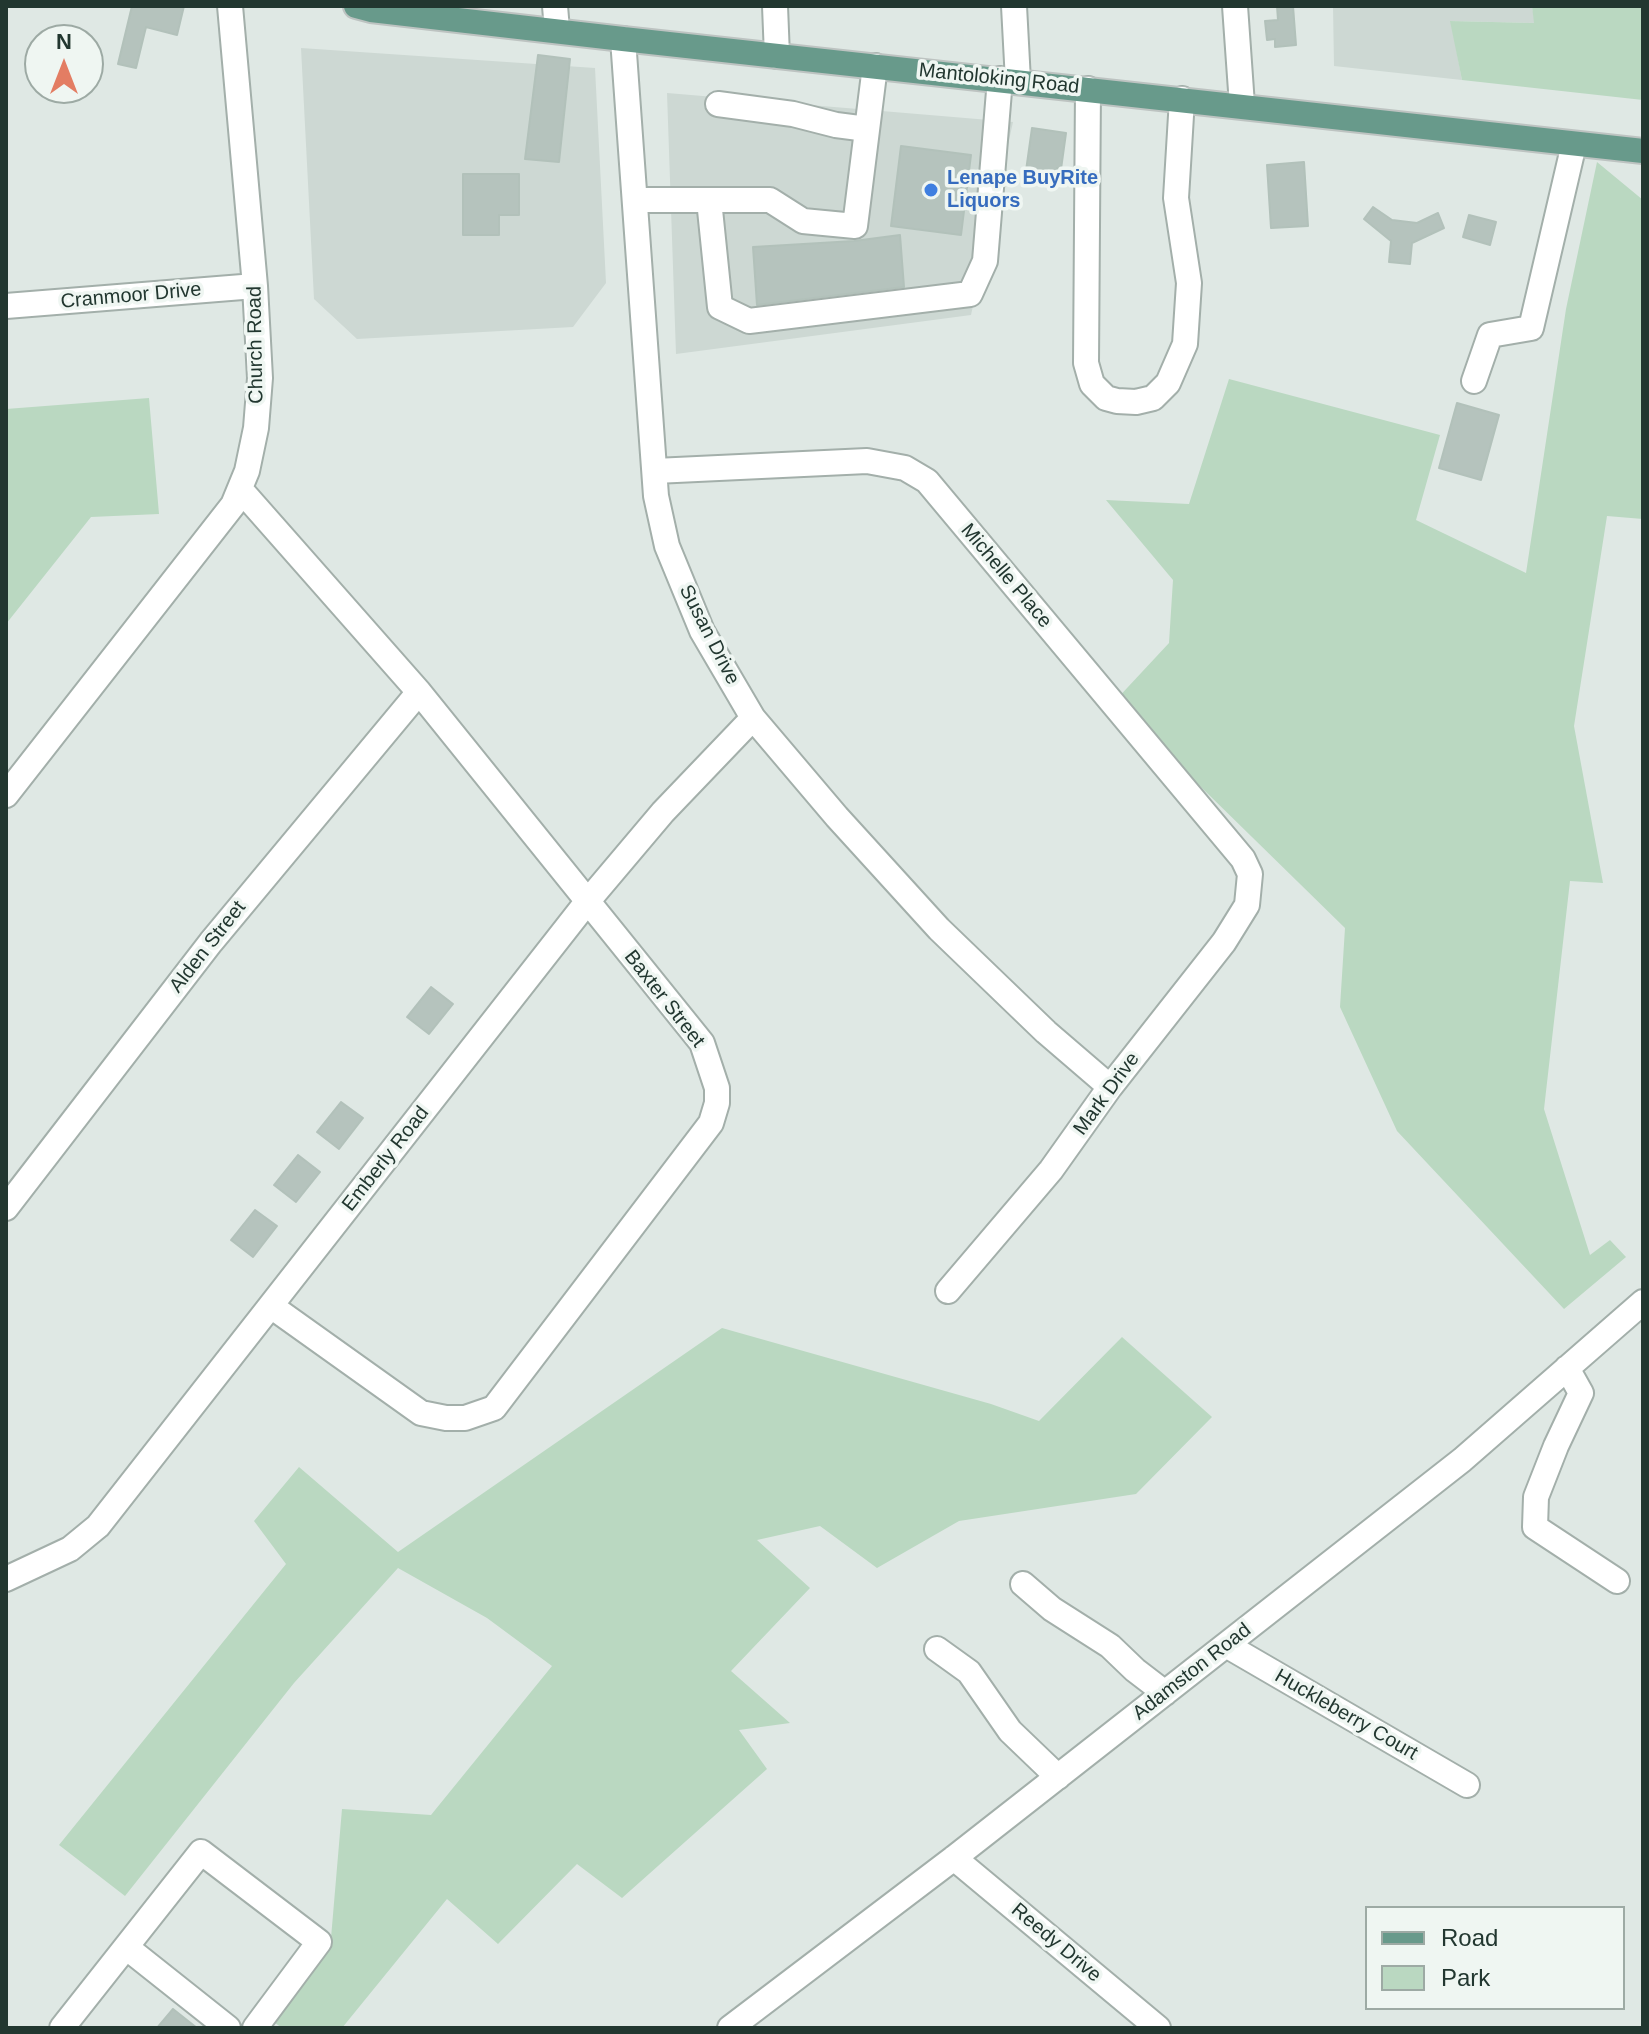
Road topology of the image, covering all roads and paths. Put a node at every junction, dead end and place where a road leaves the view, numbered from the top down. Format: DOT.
graph roads {
  1 [pos="230,6"];
  2 [pos="356,6"];
  3 [pos="775,6"];
  4 [pos="1014,6"];
  5 [pos="1235,6"];
  6 [pos="466,13"];
  7 [pos="556,18"];
  8 [pos="623,39"];
  9 [pos="777,56"];
  10 [pos="875,66"];
  11 [pos="1009,80"];
  12 [pos="1088,89"];
  13 [pos="1182,99"];
  14 [pos="718,104"];
  15 [pos="1242,105"];
  16 [pos="867,129"];
  17 [pos="1574,144"];
  18 [pos="1643,151"];
  19 [pos="635,200"];
  20 [pos="709,200"];
  21 [pos="255,286"];
  22 [pos="6,306"];
  23 [pos="1474,381"];
  24 [pos="655,471"];
  25 [pos="240,489"];
  26 [pos="419,692"];
  27 [pos="753,718"];
  28 [pos="6,795"];
  29 [pos="1248,888"];
  30 [pos="587,902"];
  31 [pos="1110,1087"];
  32 [pos="6,1208"];
  33 [pos="948,1291"];
  34 [pos="271,1306"];
  35 [pos="1641,1306"];
  36 [pos="1567,1368"];
  37 [pos="6,1579"];
  38 [pos="1617,1581"];
  39 [pos="1023,1584"];
  40 [pos="1226,1645"];
  41 [pos="937,1649"];
  42 [pos="1165,1693"];
  43 [pos="1058,1777"];
  44 [pos="1467,1785"];
  45 [pos="954,1858"];
  46 [pos="126,1947"];
  47 [pos="1150,2026"];
  48 [pos="62,2028"];
  49 [pos="228,2028"];
  50 [pos="255,2028"];
  51 [pos="730,2028"];
  1 -- 21 [label="street, Church Road"];
  2 -- 6 [label="main road, Mantoloking Road"];
  3 -- 9 [label="street"];
  4 -- 11 [label="street"];
  5 -- 15 [label="street"];
  6 -- 7 [label="main road, Mantoloking Road"];
  7 -- 8 [label="main road, Mantoloking Road"];
  8 -- 9 [label="main road, Mantoloking Road"];
  8 -- 19 [label="street, Susan Drive"];
  9 -- 10 [label="main road, Mantoloking Road"];
  10 -- 11 [label="main road, Mantoloking Road"];
  10 -- 16 [label="street"];
  11 -- 12 [label="main road, Mantoloking Road"];
  11 -- 20 [label="street"];
  12 -- 13 [label="main road, Mantoloking Road"];
  12 -- 13 [label="street"];
  13 -- 15 [label="main road, Mantoloking Road"];
  14 -- 16 [label="street"];
  15 -- 17 [label="main road, Mantoloking Road"];
  16 -- 20 [label="street"];
  17 -- 18 [label="main road, Mantoloking Road"];
  17 -- 23 [label="street"];
  19 -- 20 [label="street"];
  19 -- 24 [label="street, Susan Drive"];
  21 -- 22 [label="street, Cranmoor Drive"];
  21 -- 25 [label="street, Church Road"];
  24 -- 27 [label="street, Susan Drive"];
  24 -- 29 [label="street, Michelle Place"];
  25 -- 26 [label="street, Baxter Street"];
  25 -- 28 [label="street, Church Road"];
  26 -- 30 [label="street, Baxter Street"];
  26 -- 32 [label="street, Alden Street"];
  27 -- 30 [label="street, Emberly Road"];
  27 -- 31 [label="street, Susan Drive"];
  29 -- 31 [label="street, Mark Drive"];
  30 -- 34 [label="street, Emberly Road"];
  30 -- 34 [label="street, Baxter Street"];
  31 -- 33 [label="street, Mark Drive"];
  34 -- 37 [label="street, Emberly Road"];
  35 -- 36 [label="street, Adamston Road"];
  36 -- 38 [label="street"];
  36 -- 40 [label="street, Adamston Road"];
  39 -- 42 [label="street"];
  40 -- 42 [label="street, Adamston Road"];
  40 -- 44 [label="street, Huckleberry Court"];
  41 -- 43 [label="street"];
  42 -- 43 [label="street, Adamston Road"];
  43 -- 45 [label="street, Adamston Road"];
  45 -- 47 [label="street, Reedy Drive"];
  45 -- 51 [label="street, Adamston Road"];
  46 -- 48 [label="street"];
  46 -- 49 [label="street"];
  46 -- 50 [label="street"];
}
